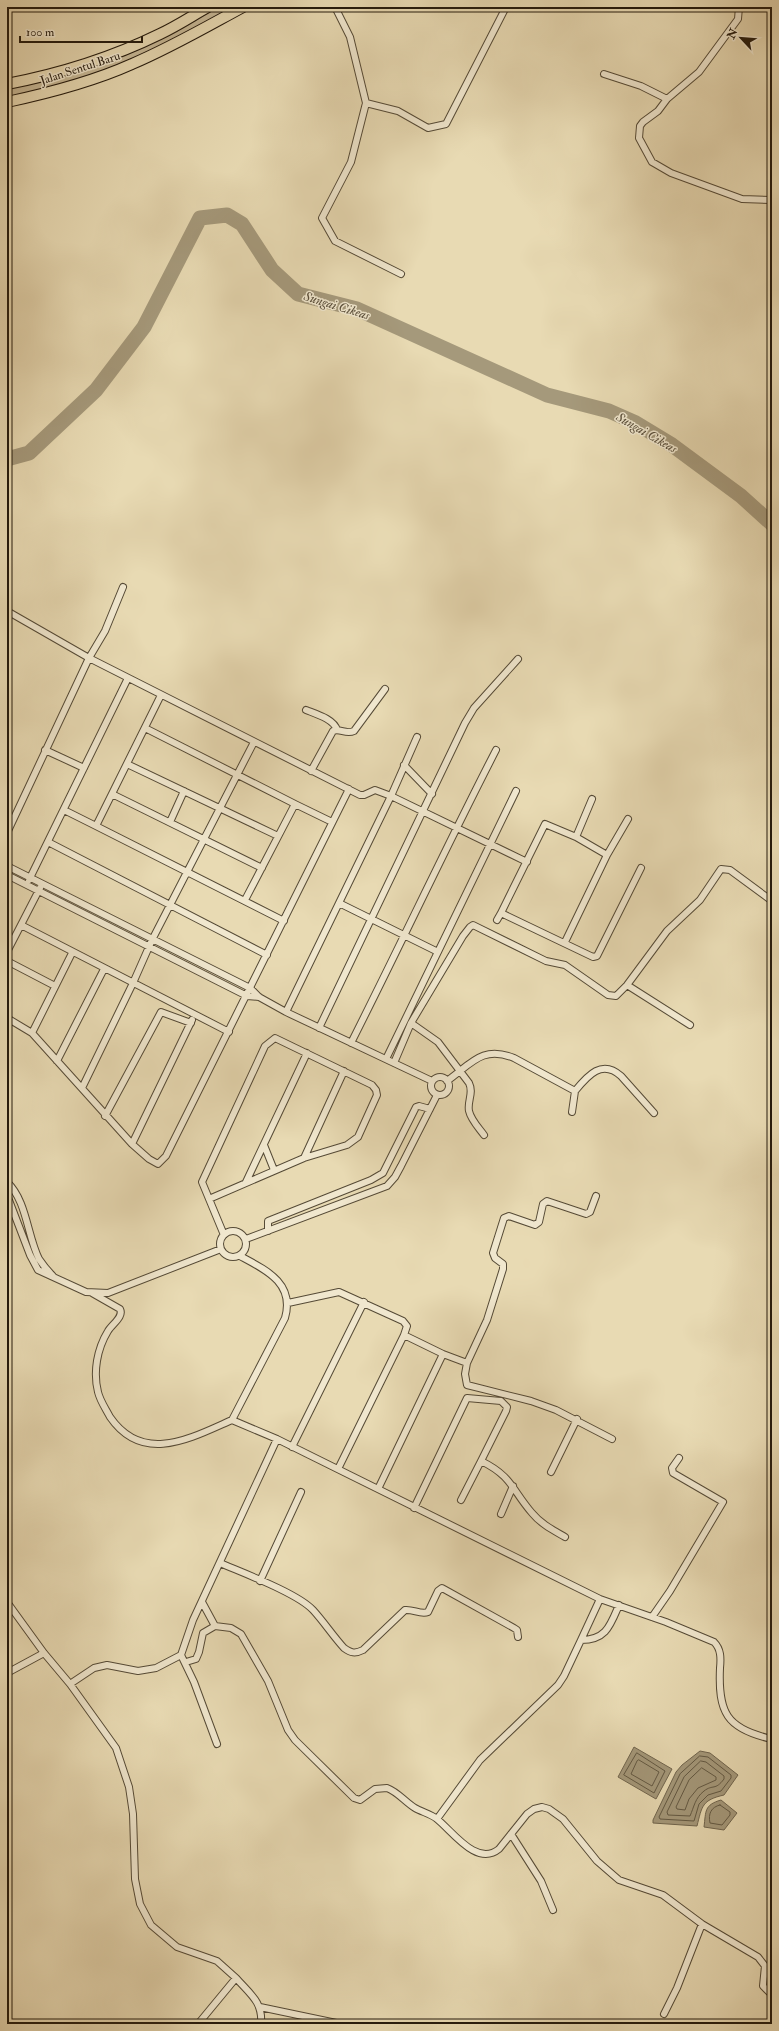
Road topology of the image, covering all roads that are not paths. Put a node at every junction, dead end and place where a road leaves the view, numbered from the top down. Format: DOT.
graph roads {
  1 [pos="208,7"];
  2 [pos="243,7"];
  3 [pos="335,7"];
  4 [pos="506,7"];
  5 [pos="739,7"];
  6 [pos="604,74"];
  7 [pos="7,84"];
  8 [pos="668,99"];
  9 [pos="7,102"];
  10 [pos="366,103"];
  11 [pos="772,200"];
  12 [pos="401,274"];
  13 [pos="123,587"];
  14 [pos="7,611"];
  15 [pos="89,658"];
  16 [pos="518,659"];
  17 [pos="128,678"];
  18 [pos="385,689"];
  19 [pos="162,695"];
  20 [pos="306,710"];
  21 [pos="145,728"];
  22 [pos="337,730"];
  23 [pos="417,737"];
  24 [pos="254,742"];
  25 [pos="45,750"];
  26 [pos="496,750"];
  27 [pos="127,764"];
  28 [pos="404,765"];
  29 [pos="84,768"];
  30 [pos="311,770"];
  31 [pos="237,774"];
  32 [pos="349,789"];
  33 [pos="516,790"];
  34 [pos="184,791"];
  35 [pos="112,794"];
  36 [pos="432,794"];
  37 [pos="391,796"];
  38 [pos="592,799"];
  39 [pos="295,804"];
  40 [pos="219,808"];
  41 [pos="64,810"];
  42 [pos="423,813"];
  43 [pos="628,819"];
  44 [pos="170,822"];
  45 [pos="332,822"];
  46 [pos="96,826"];
  47 [pos="456,828"];
  48 [pos="7,833"];
  49 [pos="278,836"];
  50 [pos="576,837"];
  51 [pos="204,839"];
  52 [pos="48,842"];
  53 [pos="490,845"];
  54 [pos="607,855"];
  55 [pos="526,862"];
  56 [pos="7,866"];
  57 [pos="262,868"];
  58 [pos="641,868"];
  59 [pos="187,871"];
  60 [pos="7,875"];
  61 [pos="31,877"];
  62 [pos="42,884"];
  63 [pos="27,885"];
  64 [pos="38,891"];
  65 [pos="245,900"];
  66 [pos="772,901"];
  67 [pos="339,903"];
  68 [pos="170,904"];
  69 [pos="501,913"];
  70 [pos="372,920"];
  71 [pos="497,920"];
  72 [pos="284,921"];
  73 [pos="20,925"];
  74 [pos="406,935"];
  75 [pos="152,940"];
  76 [pos="565,942"];
  77 [pos="148,947"];
  78 [pos="7,952"];
  79 [pos="438,952"];
  80 [pos="72,953"];
  81 [pos="267,955"];
  82 [pos="7,961"];
  83 [pos="104,969"];
  84 [pos="133,983"];
  85 [pos="627,985"];
  86 [pos="56,986"];
  87 [pos="250,988"];
  88 [pos="246,996"];
  89 [pos="259,997"];
  90 [pos="286,1012"];
  91 [pos="194,1015"];
  92 [pos="7,1018"];
  93 [pos="191,1023"];
  94 [pos="411,1023"];
  95 [pos="690,1025"];
  96 [pos="319,1028"];
  97 [pos="229,1032"];
  98 [pos="32,1033"];
  99 [pos="351,1043"];
  100 [pos="307,1053"];
  101 [pos="386,1059"];
  102 [pos="57,1060"];
  103 [pos="394,1063"];
  104 [pos="344,1071"];
  105 [pos="461,1072"];
  106 [pos="432,1081"];
  107 [pos="447,1081"];
  108 [pos="82,1088"];
  109 [pos="575,1092"];
  110 [pos="436,1095"];
  111 [pos="430,1109"];
  112 [pos="572,1112"];
  113 [pos="654,1113"];
  114 [pos="105,1116"];
  115 [pos="484,1135"];
  116 [pos="132,1144"];
  117 [pos="264,1145"];
  118 [pos="304,1158"];
  119 [pos="390,1160"];
  120 [pos="401,1166"];
  121 [pos="274,1170"];
  122 [pos="7,1182"];
  123 [pos="246,1182"];
  124 [pos="346,1189"];
  125 [pos="7,1195"];
  126 [pos="596,1196"];
  127 [pos="209,1198"];
  128 [pos="351,1200"];
  129 [pos="307,1204"];
  130 [pos="312,1215"];
  131 [pos="268,1231"];
  132 [pos="224,1235"];
  133 [pos="246,1239"];
  134 [pos="220,1249"];
  135 [pos="240,1256"];
  136 [pos="54,1277"];
  137 [pos="92,1293"];
  138 [pos="364,1302"];
  139 [pos="288,1303"];
  140 [pos="404,1335"];
  141 [pos="443,1354"];
  142 [pos="467,1363"];
  143 [pos="232,1420"];
  144 [pos="577,1420"];
  145 [pos="277,1439"];
  146 [pos="612,1439"];
  147 [pos="292,1447"];
  148 [pos="679,1458"];
  149 [pos="481,1461"];
  150 [pos="338,1469"];
  151 [pos="551,1472"];
  152 [pos="513,1486"];
  153 [pos="378,1489"];
  154 [pos="301,1492"];
  155 [pos="461,1500"];
  156 [pos="414,1508"];
  157 [pos="500,1514"];
  158 [pos="565,1537"];
  159 [pos="220,1564"];
  160 [pos="260,1581"];
  161 [pos="600,1599"];
  162 [pos="7,1602"];
  163 [pos="202,1602"];
  164 [pos="619,1605"];
  165 [pos="652,1617"];
  166 [pos="215,1626"];
  167 [pos="518,1637"];
  168 [pos="581,1640"];
  169 [pos="44,1653"];
  170 [pos="181,1655"];
  171 [pos="186,1662"];
  172 [pos="7,1673"];
  173 [pos="70,1684"];
  174 [pos="772,1739"];
  175 [pos="217,1744"];
  176 [pos="437,1819"];
  177 [pos="511,1834"];
  178 [pos="553,1910"];
  179 [pos="702,1924"];
  180 [pos="236,1978"];
  181 [pos="772,1995"];
  182 [pos="260,2007"];
  183 [pos="664,2014"];
  184 [pos="198,2024"];
  185 [pos="261,2024"];
  186 [pos="341,2024"];
  1 -- 7 [label="main road, Jalan Sentul Baru"];
  2 -- 9 [label="main road, Jalan Sentul Baru"];
  3 -- 10 [label="street"];
  4 -- 10 [label="street"];
  5 -- 8 [label="street"];
  6 -- 8 [label="street"];
  8 -- 11 [label="street"];
  10 -- 12 [label="street"];
  13 -- 15 [label="street"];
  14 -- 15 [label="street"];
  15 -- 17 [label="street"];
  15 -- 25 [label="street"];
  16 -- 36 [label="street"];
  17 -- 19 [label="street"];
  17 -- 29 [label="street"];
  18 -- 22 [label="street"];
  19 -- 21 [label="street"];
  19 -- 24 [label="street"];
  20 -- 22 [label="street"];
  21 -- 27 [label="street"];
  21 -- 31 [label="street"];
  22 -- 30 [label="street"];
  23 -- 28 [label="street"];
  24 -- 30 [label="street"];
  24 -- 31 [label="street"];
  25 -- 29 [label="street"];
  25 -- 48 [label="street"];
  26 -- 47 [label="street"];
  27 -- 34 [label="street"];
  27 -- 35 [label="street"];
  28 -- 36 [label="street"];
  28 -- 37 [label="street"];
  29 -- 41 [label="street"];
  30 -- 32 [label="street"];
  31 -- 39 [label="street"];
  31 -- 40 [label="street"];
  32 -- 37 [label="street"];
  32 -- 45 [label="street"];
  33 -- 53 [label="street"];
  34 -- 40 [label="street"];
  34 -- 44 [label="street"];
  35 -- 44 [label="street"];
  35 -- 46 [label="street"];
  36 -- 42 [label="street"];
  37 -- 42 [label="street"];
  37 -- 67 [label="street"];
  38 -- 50 [label="street"];
  39 -- 45 [label="street"];
  39 -- 49 [label="street"];
  40 -- 49 [label="street"];
  40 -- 51 [label="street"];
  41 -- 46 [label="street"];
  41 -- 52 [label="street"];
  42 -- 47 [label="street"];
  42 -- 70 [label="street"];
  43 -- 54 [label="street"];
  44 -- 51 [label="street"];
  45 -- 72 [label="street"];
  46 -- 59 [label="street"];
  47 -- 53 [label="street"];
  47 -- 74 [label="street"];
  49 -- 57 [label="street"];
  50 -- 54 [label="street"];
  50 -- 55 [label="street"];
  51 -- 57 [label="street"];
  51 -- 59 [label="street"];
  52 -- 61 [label="street"];
  52 -- 68 [label="street"];
  53 -- 55 [label="street"];
  53 -- 79 [label="street"];
  54 -- 76 [label="street"];
  55 -- 69 [label="street"];
  56 -- 61 [label="street"];
  57 -- 65 [label="street"];
  58 -- 76 [label="street"];
  59 -- 65 [label="street"];
  59 -- 68 [label="street"];
  60 -- 63 [label="street"];
  61 -- 62 [label="street"];
  61 -- 63 [label="street"];
  62 -- 64 [label="street"];
  62 -- 75 [label="street"];
  63 -- 64 [label="street"];
  64 -- 73 [label="street"];
  64 -- 77 [label="street"];
  65 -- 72 [label="street"];
  66 -- 85 [label="street"];
  67 -- 70 [label="street"];
  67 -- 90 [label="street"];
  68 -- 75 [label="street"];
  68 -- 81 [label="street"];
  69 -- 71 [label="street"];
  69 -- 76 [label="street"];
  70 -- 74 [label="street"];
  70 -- 96 [label="street"];
  72 -- 81 [label="street"];
  73 -- 78 [label="street"];
  73 -- 80 [label="street"];
  74 -- 79 [label="street"];
  74 -- 99 [label="street"];
  75 -- 77 [label="street"];
  75 -- 87 [label="street"];
  77 -- 84 [label="street"];
  77 -- 88 [label="street"];
  79 -- 101 [label="street"];
  80 -- 83 [label="street"];
  80 -- 86 [label="street"];
  81 -- 87 [label="street"];
  82 -- 86 [label="street"];
  83 -- 84 [label="street"];
  83 -- 102 [label="street"];
  84 -- 91 [label="street"];
  84 -- 108 [label="street"];
  85 -- 94 [label="street"];
  85 -- 95 [label="street"];
  86 -- 98 [label="street"];
  87 -- 88 [label="street"];
  87 -- 89 [label="street"];
  88 -- 89 [label="street"];
  88 -- 97 [label="street"];
  89 -- 90 [label="street"];
  90 -- 96 [label="street"];
  91 -- 93 [label="street"];
  91 -- 97 [label="street"];
  92 -- 98 [label="street"];
  93 -- 114 [label="street"];
  93 -- 116 [label="street"];
  94 -- 103 [label="street"];
  94 -- 105 [label="street"];
  96 -- 99 [label="street"];
  97 -- 116 [label="street"];
  98 -- 102 [label="street"];
  99 -- 101 [label="street"];
  100 -- 104 [label="street"];
  100 -- 117 [label="street"];
  100 -- 127 [label="street"];
  101 -- 103 [label="street"];
  102 -- 108 [label="street"];
  103 -- 106 [label="street"];
  104 -- 118 [label="street"];
  104 -- 118 [label="street"];
  105 -- 107 [label="street"];
  105 -- 109 [label="street"];
  105 -- 115 [label="street"];
  106 -- 107 [label="street"];
  106 -- 110 [label="street"];
  107 -- 110 [label="street"];
  108 -- 114 [label="street"];
  109 -- 112 [label="street"];
  109 -- 113 [label="street"];
  110 -- 111 [label="street"];
  111 -- 119 [label="street"];
  111 -- 120 [label="street"];
  114 -- 116 [label="street"];
  117 -- 121 [label="street"];
  117 -- 123 [label="street"];
  118 -- 121 [label="street"];
  119 -- 120 [label="street"];
  119 -- 124 [label="street"];
  120 -- 128 [label="street"];
  121 -- 123 [label="street"];
  122 -- 136 [label="street"];
  123 -- 127 [label="street"];
  124 -- 128 [label="street"];
  124 -- 129 [label="street"];
  125 -- 136 [label="street"];
  126 -- 142 [label="street"];
  127 -- 132 [label="street"];
  128 -- 130 [label="street"];
  129 -- 130 [label="street"];
  129 -- 131 [label="street"];
  130 -- 131 [label="street"];
  131 -- 133 [label="street"];
  132 -- 133 [label="street"];
  132 -- 134 [label="street"];
  133 -- 135 [label="street"];
  134 -- 135 [label="street"];
  134 -- 137 [label="street"];
  135 -- 139 [label="street"];
  136 -- 137 [label="street"];
  137 -- 143 [label="street"];
  138 -- 139 [label="street"];
  138 -- 140 [label="street"];
  138 -- 147 [label="street"];
  139 -- 143 [label="street"];
  140 -- 141 [label="street"];
  140 -- 150 [label="street"];
  141 -- 142 [label="street"];
  141 -- 153 [label="street"];
  142 -- 144 [label="street"];
  143 -- 145 [label="street"];
  144 -- 146 [label="street"];
  144 -- 151 [label="street"];
  145 -- 147 [label="street"];
  145 -- 159 [label="street"];
  147 -- 150 [label="street"];
  148 -- 165 [label="street"];
  149 -- 152 [label="street"];
  149 -- 155 [label="street"];
  149 -- 156 [label="street"];
  150 -- 153 [label="street"];
  152 -- 157 [label="street"];
  152 -- 158 [label="street"];
  153 -- 156 [label="street"];
  154 -- 160 [label="street"];
  156 -- 161 [label="street"];
  159 -- 160 [label="street"];
  159 -- 163 [label="street"];
  160 -- 167 [label="street"];
  161 -- 164 [label="street"];
  161 -- 168 [label="street"];
  162 -- 169 [label="street"];
  163 -- 166 [label="street"];
  163 -- 170 [label="street"];
  164 -- 165 [label="street"];
  164 -- 168 [label="street"];
  165 -- 174 [label="street"];
  166 -- 171 [label="street"];
  166 -- 176 [label="street"];
  168 -- 176 [label="street"];
  169 -- 172 [label="street"];
  169 -- 173 [label="street"];
  170 -- 171 [label="street"];
  170 -- 173 [label="street"];
  171 -- 175 [label="street"];
  173 -- 180 [label="street"];
  176 -- 177 [label="street"];
  177 -- 178 [label="street"];
  177 -- 179 [label="street"];
  179 -- 181 [label="street"];
  179 -- 183 [label="street"];
  180 -- 182 [label="street"];
  180 -- 184 [label="street"];
  182 -- 185 [label="street"];
  182 -- 186 [label="street"];
}
